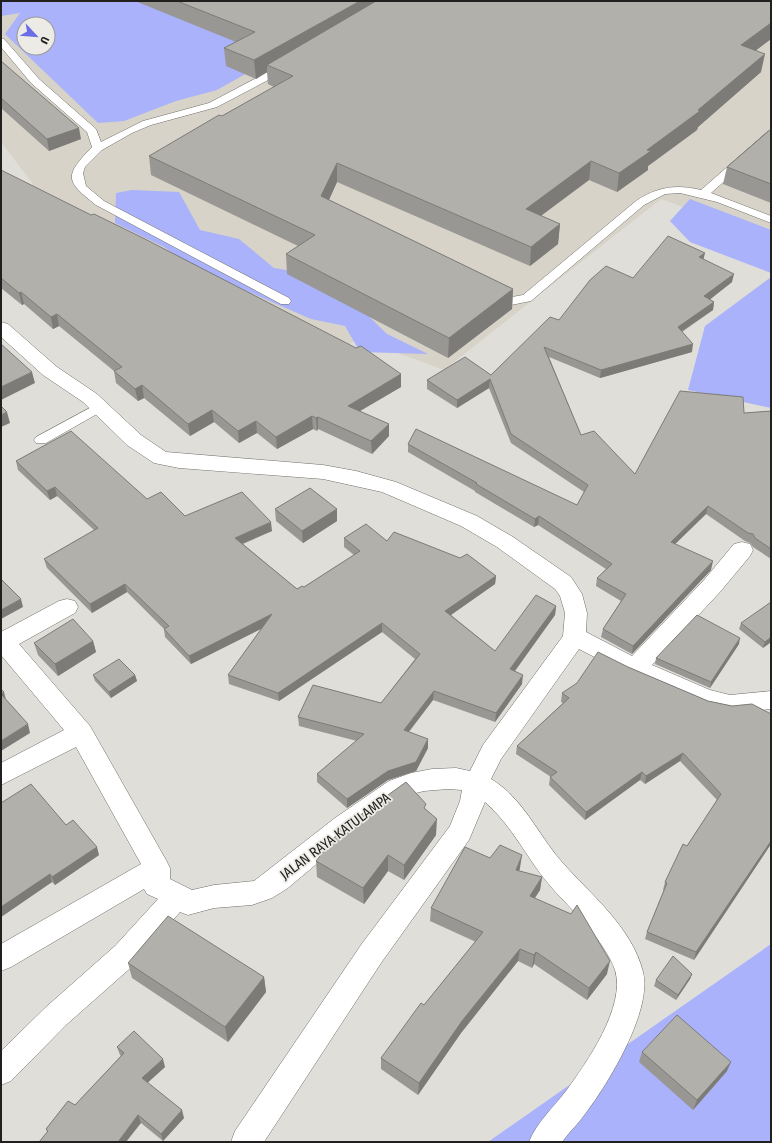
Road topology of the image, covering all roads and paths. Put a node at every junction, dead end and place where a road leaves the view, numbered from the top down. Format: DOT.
graph roads {
  1 [pos="1,41"];
  2 [pos="296,60"];
  3 [pos="92,131"];
  4 [pos="128,131"];
  5 [pos="771,134"];
  6 [pos="98,148"];
  7 [pos="702,195"];
  8 [pos="771,220"];
  9 [pos="486,291"];
  10 [pos="285,301"];
  11 [pos="1,328"];
  12 [pos="99,407"];
  13 [pos="41,440"];
  14 [pos="742,550"];
  15 [pos="67,607"];
  16 [pos="574,636"];
  17 [pos="2,642"];
  18 [pos="635,668"];
  19 [pos="771,700"];
  20 [pos="81,733"];
  21 [pos="1,775"];
  22 [pos="476,783"];
  23 [pos="157,868"];
  24 [pos="178,895"];
  25 [pos="1,958"];
  26 [pos="1,1071"];
  27 [pos="246,1142"];
  28 [pos="544,1142"];
  1 -- 3 [label="lane"];
  2 -- 4 [label="lane"];
  3 -- 4 [label="lane"];
  3 -- 6 [label="lane"];
  4 -- 6 [label="lane"];
  5 -- 7 [label="lane"];
  6 -- 10 [label="lane"];
  7 -- 8 [label="lane"];
  7 -- 9 [label="lane"];
  11 -- 12 [label="street"];
  12 -- 13 [label="lane"];
  12 -- 16 [label="street"];
  14 -- 18 [label="street"];
  15 -- 17 [label="street"];
  16 -- 18 [label="street"];
  16 -- 22 [label="street"];
  17 -- 20 [label="street"];
  18 -- 19 [label="street"];
  20 -- 21 [label="street"];
  20 -- 23 [label="street"];
  22 -- 24 [label="street, JALAN RAYA KATULAMPA"];
  22 -- 27 [label="street"];
  22 -- 28 [label="street, JALAN RAYA KATULAMPA"];
  23 -- 24 [label="street, JALAN RAYA KATULAMPA"];
  23 -- 25 [label="street"];
  24 -- 26 [label="street"];
}
